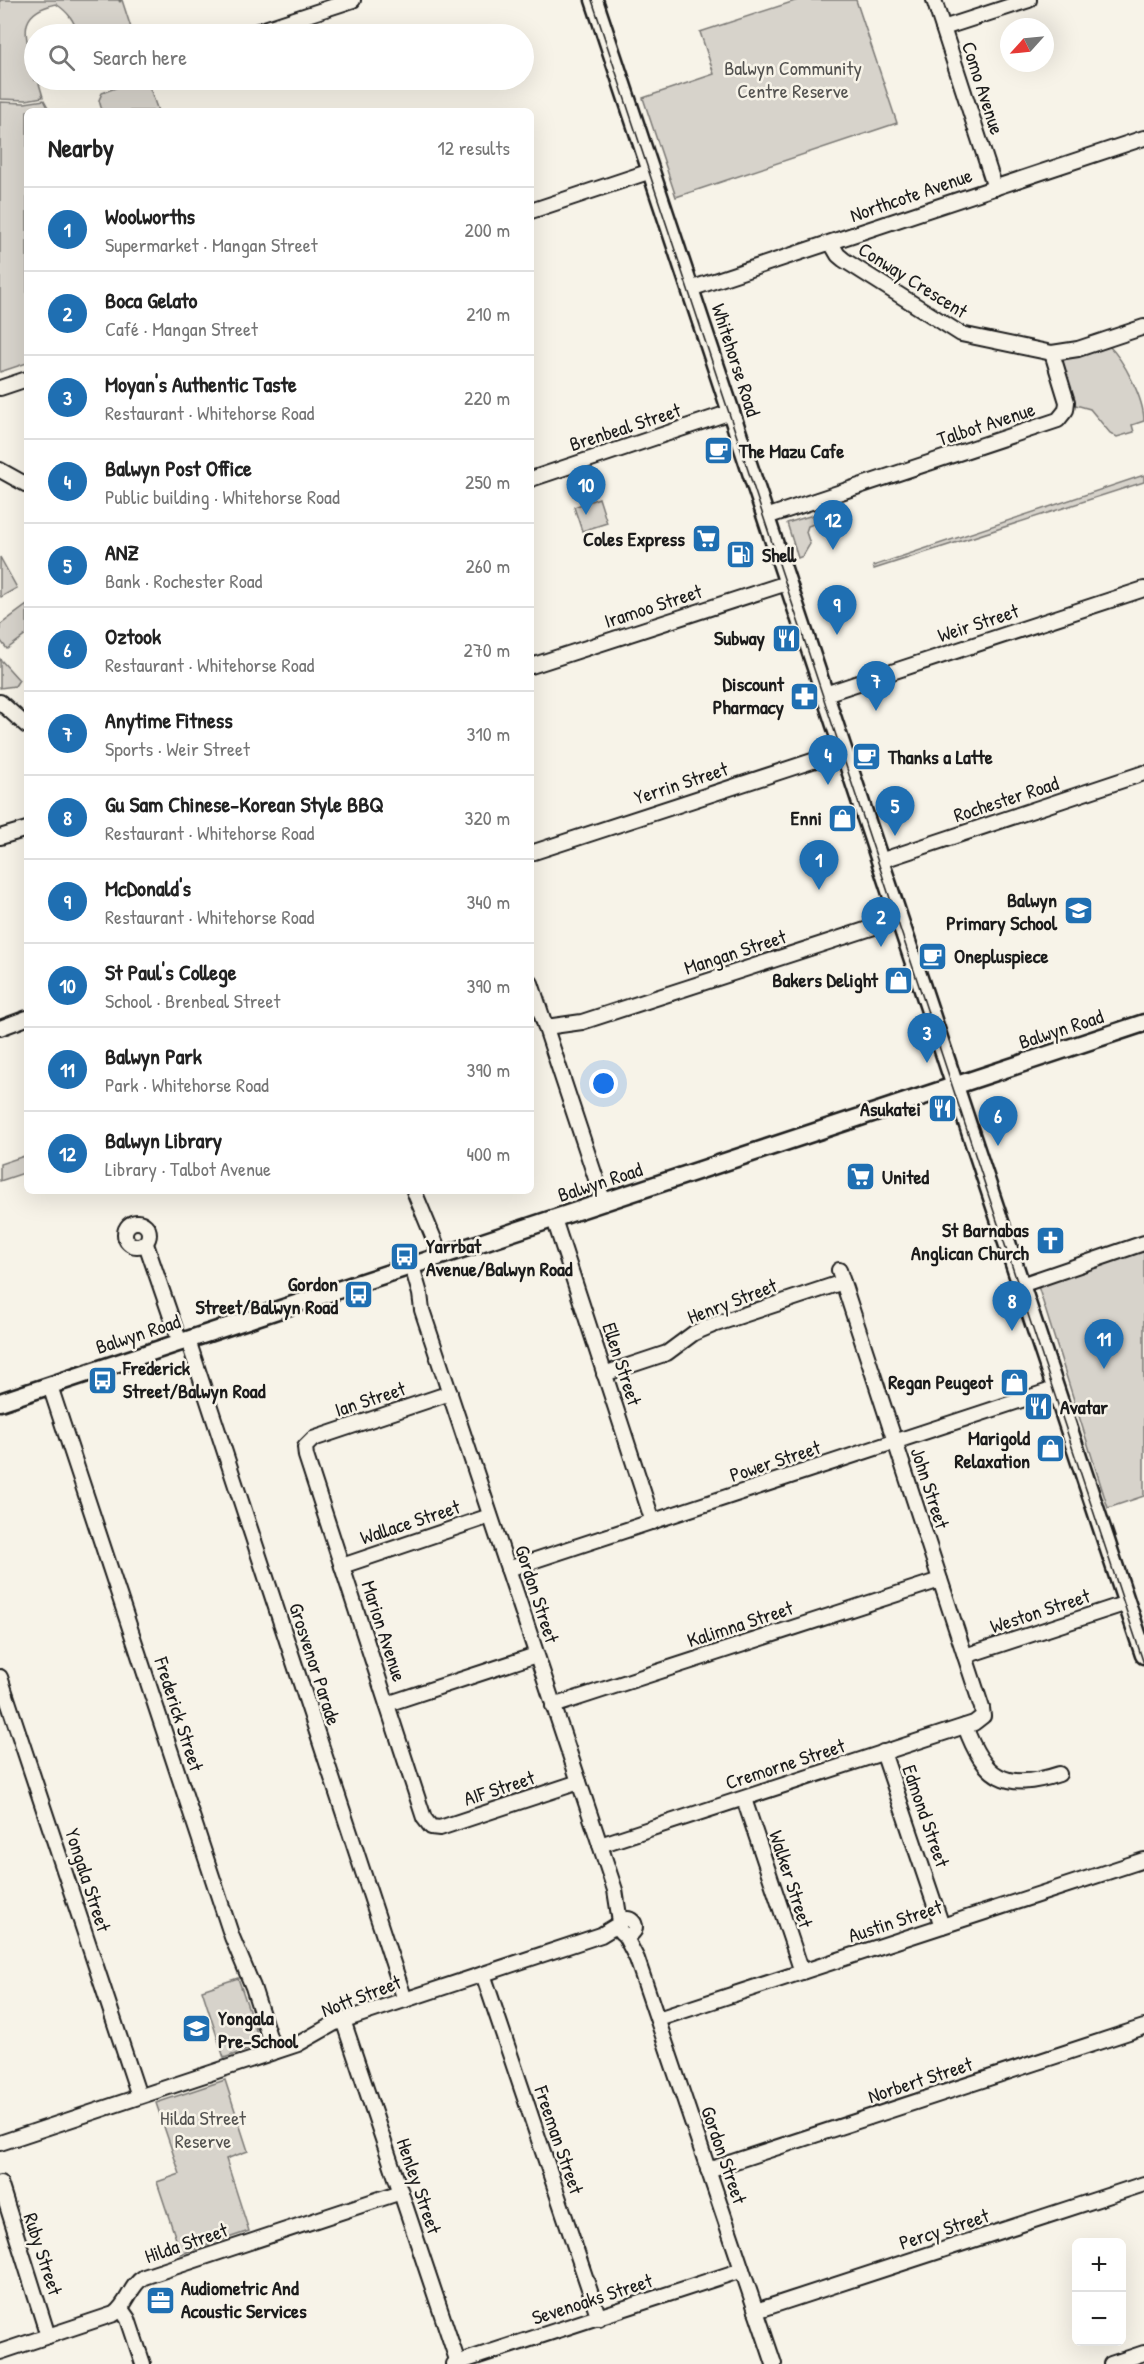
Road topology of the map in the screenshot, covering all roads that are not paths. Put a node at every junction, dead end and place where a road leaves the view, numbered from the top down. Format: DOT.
graph roads {
  1 [pos="353,0"];
  2 [pos="594,0"];
  3 [pos="934,0"];
  4 [pos="1029,0"];
  5 [pos="280,24"];
  6 [pos="943,28"];
  7 [pos="1144,138"];
  8 [pos="651,171"];
  9 [pos="995,188"];
  10 [pos="534,210"];
  11 [pos="831,243"];
  12 [pos="690,289"];
  13 [pos="1144,327"];
  14 [pos="1052,353"];
  15 [pos="24,380"];
  16 [pos="0,388"];
  17 [pos="731,412"];
  18 [pos="0,470"];
  19 [pos="534,478"];
  20 [pos="24,483"];
  21 [pos="766,517"];
  22 [pos="787,583"];
  23 [pos="1144,589"];
  24 [pos="534,665"];
  25 [pos="825,694"];
  26 [pos="0,702"];
  27 [pos="24,723"];
  28 [pos="843,751"];
  29 [pos="1144,773"];
  30 [pos="24,830"];
  31 [pos="0,837"];
  32 [pos="534,852"];
  33 [pos="880,861"];
  34 [pos="899,919"];
  35 [pos="534,992"];
  36 [pos="24,1019"];
  37 [pos="1144,1023"];
  38 [pos="0,1028"];
  39 [pos="548,1034"];
  40 [pos="954,1086"];
  41 [pos="415,1194"];
  42 [pos="604,1203"];
  43 [pos="554,1219"];
  44 [pos="1144,1243"];
  45 [pos="146,1244"];
  46 [pos="436,1258"];
  47 [pos="408,1267"];
  48 [pos="841,1276"];
  49 [pos="1021,1285"];
  50 [pos="184,1341"];
  51 [pos="604,1374"];
  52 [pos="50,1386"];
  53 [pos="1055,1389"];
  54 [pos="450,1393"];
  55 [pos="0,1402"];
  56 [pos="894,1442"];
  57 [pos="306,1445"];
  58 [pos="490,1516"];
  59 [pos="653,1522"];
  60 [pos="342,1566"];
  61 [pos="508,1569"];
  62 [pos="940,1580"];
  63 [pos="1127,1603"];
  64 [pos="1144,1654"];
  65 [pos="536,1655"];
  66 [pos="965,1656"];
  67 [pos="0,1677"];
  68 [pos="387,1704"];
  69 [pos="553,1706"];
  70 [pos="982,1718"];
  71 [pos="965,1726"];
  72 [pos="884,1752"];
  73 [pos="1059,1774"];
  74 [pos="579,1782"];
  75 [pos="744,1798"];
  76 [pos="431,1827"];
  77 [pos="600,1845"];
  78 [pos="1144,1860"];
  79 [pos="942,1926"];
  80 [pos="625,1927"];
  81 [pos="802,1972"];
  82 [pos="483,1974"];
  83 [pos="405,2000"];
  84 [pos="658,2019"];
  85 [pos="343,2020"];
  86 [pos="1144,2027"];
  87 [pos="274,2052"];
  88 [pos="139,2096"];
  89 [pos="0,2143"];
  90 [pos="708,2170"];
  91 [pos="0,2183"];
  92 [pos="1144,2184"];
  93 [pos="401,2192"];
  94 [pos="742,2270"];
  95 [pos="120,2309"];
  96 [pos="756,2311"];
  97 [pos="599,2318"];
  98 [pos="48,2336"];
  99 [pos="0,2352"];
  100 [pos="1144,2353"];
  101 [pos="143,2364"];
  102 [pos="456,2364"];
  103 [pos="774,2364"];
  104 [pos="1112,2364"];
  1 -- 5 [label="street"];
  2 -- 8 [label="main road, Whitehorse Road"];
  3 -- 6 [label="street, Como Avenue"];
  4 -- 6 [label="street"];
  6 -- 9 [label="street, Como Avenue"];
  7 -- 9 [label="street, Northcote Avenue"];
  8 -- 10 [label="street"];
  8 -- 12 [label="main road, Whitehorse Road"];
  9 -- 11 [label="street, Northcote Avenue"];
  11 -- 12 [label="street, Northcote Avenue"];
  11 -- 14 [label="street, Conway Crescent"];
  12 -- 17 [label="main road, Whitehorse Road"];
  13 -- 14 [label="street"];
  14 -- 21 [label="street, Talbot Avenue"];
  15 -- 16 [label="street"];
  17 -- 19 [label="street, Brenbeal Street"];
  17 -- 21 [label="main road, Whitehorse Road"];
  18 -- 20 [label="street"];
  21 -- 22 [label="main road, Whitehorse Road"];
  22 -- 24 [label="street, Iramoo Street"];
  22 -- 25 [label="main road, Whitehorse Road"];
  23 -- 25 [label="street, Weir Street"];
  25 -- 28 [label="main road, Whitehorse Road"];
  26 -- 27 [label="street"];
  28 -- 32 [label="street, Yerrin Street"];
  28 -- 33 [label="main road, Whitehorse Road"];
  29 -- 33 [label="street, Rochester Road"];
  30 -- 31 [label="street"];
  33 -- 34 [label="main road, Whitehorse Road"];
  34 -- 39 [label="street, Mangan Street"];
  34 -- 40 [label="main road, Whitehorse Road"];
  35 -- 39 [label="street"];
  36 -- 38 [label="street"];
  37 -- 40 [label="main road, Balwyn Road"];
  39 -- 42 [label="street"];
  40 -- 42 [label="main road, Balwyn Road"];
  40 -- 49 [label="main road, Whitehorse Road"];
  41 -- 46 [label="street"];
  42 -- 43 [label="main road, Balwyn Road"];
  43 -- 46 [label="main road, Balwyn Road"];
  43 -- 51 [label="street, Ellen Street"];
  44 -- 49 [label="street"];
  45 -- 50 [label="street, Grosvenor Parade"];
  46 -- 47 [label="main road, Balwyn Road"];
  47 -- 50 [label="main road, Balwyn Road"];
  47 -- 54 [label="street, Gordon Street"];
  48 -- 51 [label="street, Henry Street"];
  48 -- 56 [label="street, John Street"];
  49 -- 53 [label="main road, Whitehorse Road"];
  50 -- 52 [label="main road, Balwyn Road"];
  50 -- 83 [label="street, Grosvenor Parade"];
  51 -- 59 [label="street, Ellen Street"];
  52 -- 55 [label="main road, Balwyn Road"];
  52 -- 87 [label="street, Frederick Street"];
  53 -- 56 [label="street, Power Street"];
  53 -- 63 [label="main road, Whitehorse Road"];
  54 -- 57 [label="street, Ian Street"];
  54 -- 58 [label="street, Gordon Street"];
  56 -- 59 [label="street, Power Street"];
  56 -- 62 [label="street, John Street"];
  57 -- 60 [label="street, Marion Avenue"];
  58 -- 60 [label="street, Wallace Street"];
  58 -- 61 [label="street, Gordon Street"];
  59 -- 61 [label="street, Power Street"];
  60 -- 68 [label="street, Marion Avenue"];
  61 -- 65 [label="street, Gordon Street"];
  62 -- 66 [label="street, John Street"];
  62 -- 69 [label="street, Kalimna Street"];
  63 -- 64 [label="main road, Whitehorse Road"];
  63 -- 66 [label="street, Weston Street"];
  65 -- 68 [label="street"];
  65 -- 69 [label="street, Gordon Street"];
  66 -- 70 [label="street, John Street"];
  67 -- 88 [label="street, Yongala Street"];
  68 -- 76 [label="street, Marion Avenue"];
  69 -- 74 [label="street, Gordon Street"];
  70 -- 71 [label="street, Cremorne Street"];
  71 -- 72 [label="street, Cremorne Street"];
  71 -- 73 [label="street"];
  72 -- 75 [label="street, Cremorne Street"];
  72 -- 79 [label="street, Edmond Street"];
  74 -- 76 [label="street, AIF Street"];
  74 -- 77 [label="street, Gordon Street"];
  75 -- 77 [label="street, Cremorne Street"];
  75 -- 81 [label="street, Walker Street"];
  77 -- 80 [label="street, Gordon Street"];
  78 -- 79 [label="street, Austin Street"];
  79 -- 81 [label="street, Austin Street"];
  80 -- 82 [label="street, Nott Street"];
  80 -- 84 [label="street, Gordon Street"];
  81 -- 84 [label="street, Austin Street"];
  82 -- 83 [label="street, Nott Street"];
  82 -- 97 [label="street, Freeman Street"];
  83 -- 85 [label="street, Nott Street"];
  84 -- 90 [label="street, Gordon Street"];
  85 -- 87 [label="street, Nott Street"];
  85 -- 93 [label="street, Henley Street"];
  86 -- 90 [label="street, Norbert Street"];
  87 -- 88 [label="street, Nott Street"];
  88 -- 89 [label="street, Nott Street"];
  90 -- 94 [label="street, Gordon Street"];
  91 -- 98 [label="street, Ruby Street"];
  92 -- 96 [label="street, Percy Street"];
  93 -- 95 [label="street, Hilda Street"];
  93 -- 102 [label="street, Henley Street"];
  94 -- 96 [label="street, Gordon Street"];
  94 -- 97 [label="street, Sevenoaks Street"];
  95 -- 98 [label="street"];
  95 -- 101 [label="street"];
  96 -- 103 [label="street, Gordon Street"];
  97 -- 102 [label="street, Sevenoaks Street"];
  98 -- 99 [label="street"];
  100 -- 104 [label="street"];
}
